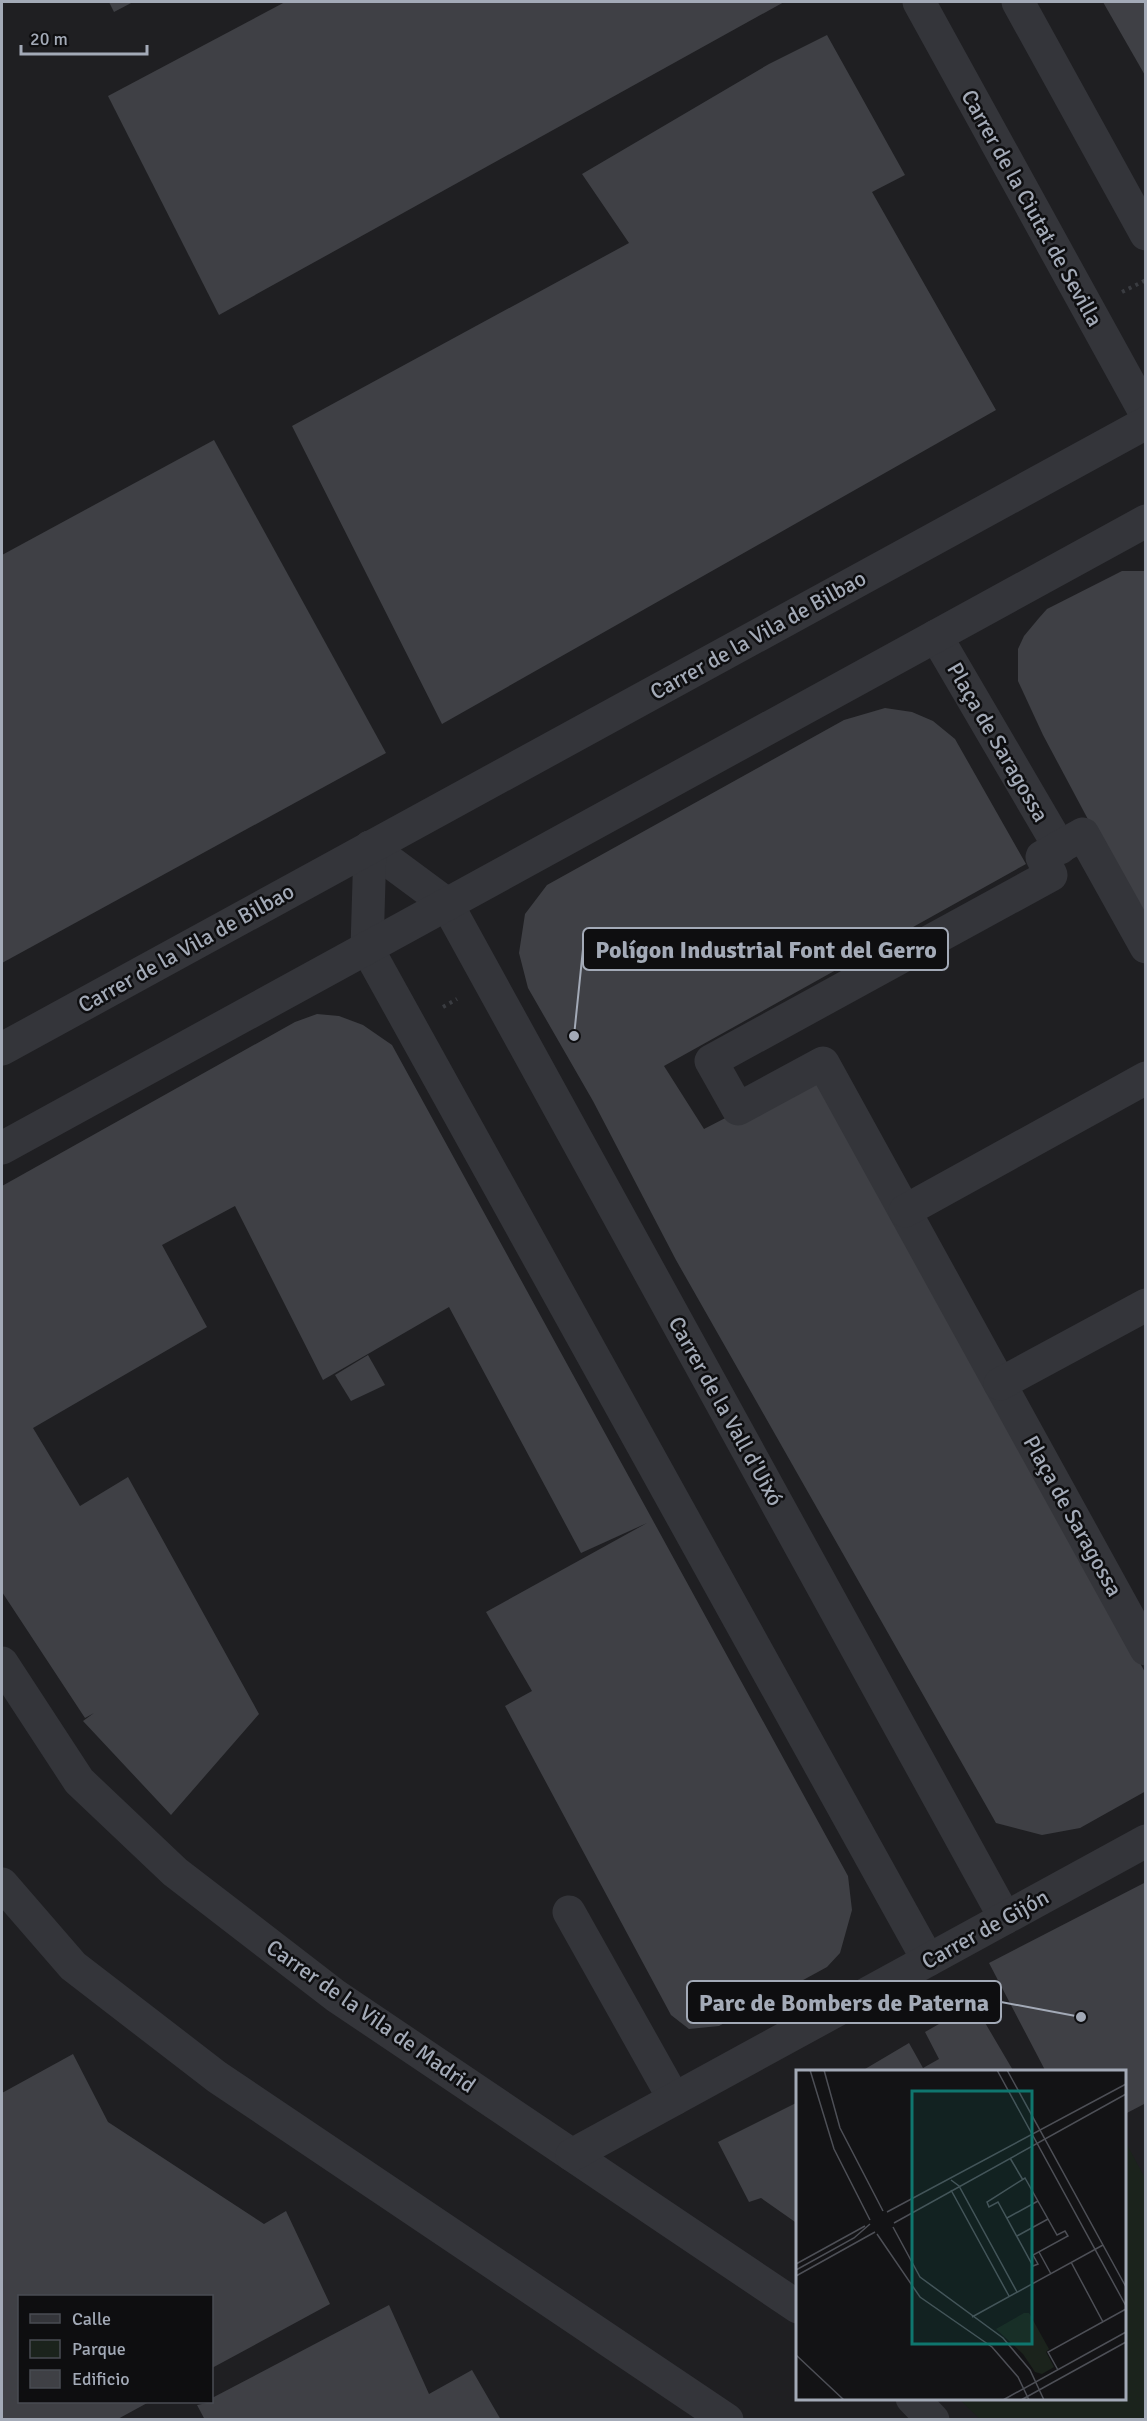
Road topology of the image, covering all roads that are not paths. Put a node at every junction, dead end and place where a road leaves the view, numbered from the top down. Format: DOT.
graph roads {
  1 [pos="919,2"];
  2 [pos="1018,2"];
  3 [pos="1146,234"];
  4 [pos="1146,414"];
  5 [pos="1146,423"];
  6 [pos="1146,521"];
  7 [pos="936,636"];
  8 [pos="370,847"];
  9 [pos="1060,848"];
  10 [pos="447,904"];
  11 [pos="1146,947"];
  12 [pos="367,948"];
  13 [pos="2,1049"];
  14 [pos="1146,1078"];
  15 [pos="2,1148"];
  16 [pos="905,1211"];
  17 [pos="1146,1305"];
  18 [pos="1000,1384"];
  19 [pos="1146,1649"];
  20 [pos="2,1663"];
  21 [pos="1146,1841"];
  22 [pos="2,1884"];
  23 [pos="569,1912"];
  24 [pos="1005,1918"];
  25 [pos="928,1960"];
  26 [pos="674,2099"];
  27 [pos="572,2155"];
  28 [pos="796,2306"];
  29 [pos="914,2400"];
  30 [pos="728,2420"];
  31 [pos="933,2420"];
  1 -- 4 [label="street, Carrer de la Ciutat de Sevilla"];
  2 -- 3 [label="street"];
  5 -- 8 [label="street, Carrer de la Vila de Bilbao"];
  6 -- 7 [label="street"];
  7 -- 9 [label="street, Plaça de Saragossa"];
  7 -- 10 [label="street"];
  8 -- 10 [label="street"];
  8 -- 12 [label="street"];
  8 -- 13 [label="street, Carrer de la Vila de Bilbao"];
  9 -- 11 [label="street, Plaça de Saragossa"];
  9 -- 16 [label="street, Plaça de Saragossa"];
  10 -- 12 [label="street"];
  10 -- 24 [label="street, Carrer de la Vall d'Uixó"];
  12 -- 15 [label="street"];
  12 -- 25 [label="street"];
  14 -- 16 [label="street"];
  16 -- 18 [label="street, Plaça de Saragossa"];
  17 -- 18 [label="street"];
  18 -- 19 [label="street, Plaça de Saragossa"];
  20 -- 27 [label="street, Carrer de la Vila de Madrid"];
  21 -- 24 [label="street, Carrer de Gijón"];
  22 -- 30 [label="street"];
  23 -- 26 [label="street"];
  24 -- 25 [label="street, Carrer de Gijón"];
  25 -- 26 [label="street, Carrer de Gijón"];
  26 -- 27 [label="street, Carrer de Gijón"];
  27 -- 28 [label="street, Carrer de la Vila de Madrid"];
  29 -- 31 [label="street"];
}
